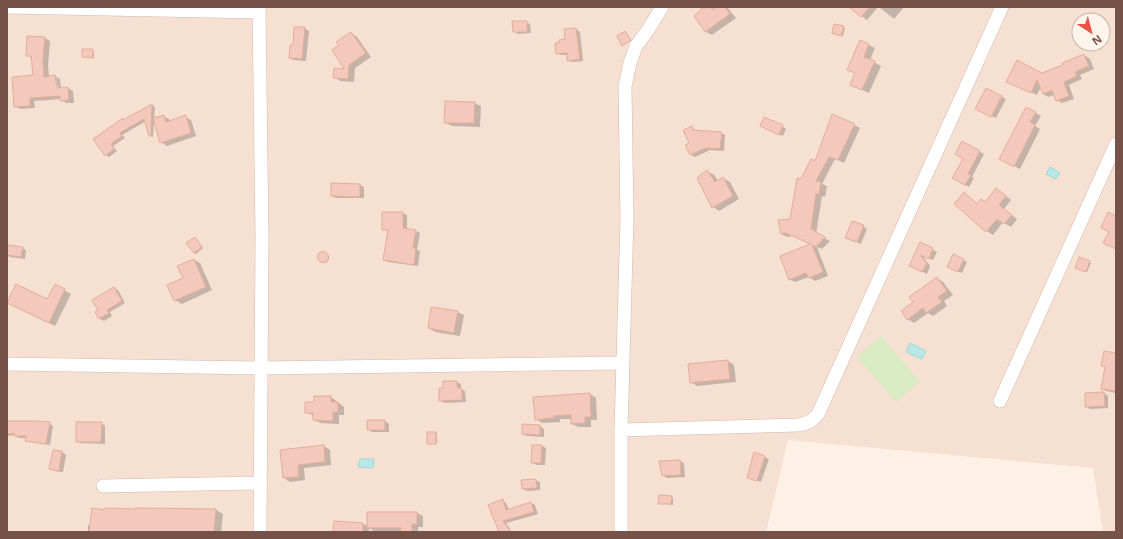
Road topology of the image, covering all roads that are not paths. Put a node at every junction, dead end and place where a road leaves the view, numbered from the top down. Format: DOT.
graph roads {
  1 [pos="7,7"];
  2 [pos="662,7"];
  3 [pos="1002,7"];
  4 [pos="259,10"];
  5 [pos="1116,144"];
  6 [pos="622,363"];
  7 [pos="7,364"];
  8 [pos="262,368"];
  9 [pos="1000,401"];
  10 [pos="621,430"];
  11 [pos="260,483"];
  12 [pos="103,486"];
  13 [pos="260,532"];
  14 [pos="621,532"];
  1 -- 4 [label="street"];
  2 -- 6 [label="street"];
  3 -- 10 [label="street"];
  4 -- 8 [label="street"];
  5 -- 9 [label="street"];
  6 -- 8 [label="street"];
  6 -- 10 [label="street"];
  7 -- 8 [label="street"];
  8 -- 11 [label="street"];
  10 -- 14 [label="street"];
  11 -- 12 [label="street"];
  11 -- 13 [label="street"];
}
